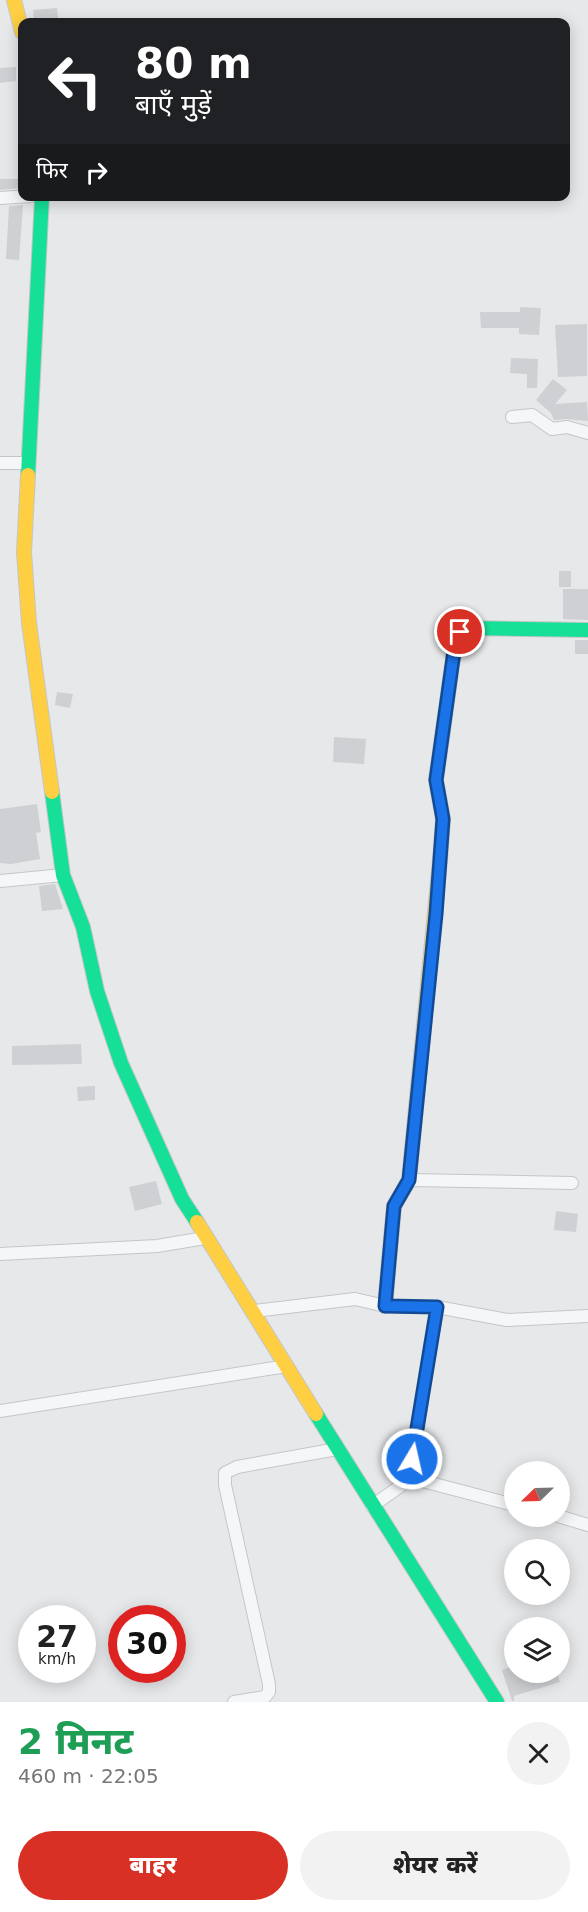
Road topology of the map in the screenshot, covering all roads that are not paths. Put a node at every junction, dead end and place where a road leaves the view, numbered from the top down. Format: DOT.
graph roads {
  1 [pos="14,0"];
  2 [pos="18,18"];
  3 [pos="18,197"];
  4 [pos="0,198"];
  5 [pos="42,201"];
  6 [pos="512,417"];
  7 [pos="588,433"];
  8 [pos="0,463"];
  9 [pos="27,463"];
  10 [pos="588,630"];
  11 [pos="63,875"];
  12 [pos="0,881"];
  13 [pos="409,1180"];
  14 [pos="572,1183"];
  15 [pos="205,1238"];
  16 [pos="0,1254"];
  17 [pos="385,1306"];
  18 [pos="437,1307"];
  19 [pos="254,1311"];
  20 [pos="588,1316"];
  21 [pos="287,1366"];
  22 [pos="0,1411"];
  23 [pos="337,1449"];
  24 [pos="409,1480"];
  25 [pos="504,1502"];
  26 [pos="372,1506"];
  27 [pos="570,1520"];
  28 [pos="588,1525"];
  29 [pos="234,1702"];
  30 [pos="497,1702"];
  1 -- 2 [label="street"];
  3 -- 4 [label="street"];
  5 -- 9 [label="street"];
  6 -- 7 [label="street"];
  8 -- 9 [label="street"];
  9 -- 11 [label="street"];
  10 -- 13 [label="street"];
  11 -- 12 [label="street"];
  11 -- 15 [label="street"];
  13 -- 14 [label="street"];
  13 -- 17 [label="street"];
  15 -- 16 [label="street"];
  15 -- 19 [label="street"];
  17 -- 18 [label="street"];
  17 -- 19 [label="street"];
  18 -- 20 [label="street"];
  18 -- 24 [label="street"];
  19 -- 21 [label="street"];
  21 -- 22 [label="street"];
  21 -- 23 [label="street"];
  23 -- 26 [label="street"];
  23 -- 29 [label="street"];
  24 -- 25 [label="street"];
  24 -- 26 [label="street"];
  26 -- 30 [label="street"];
  27 -- 28 [label="street"];
}
